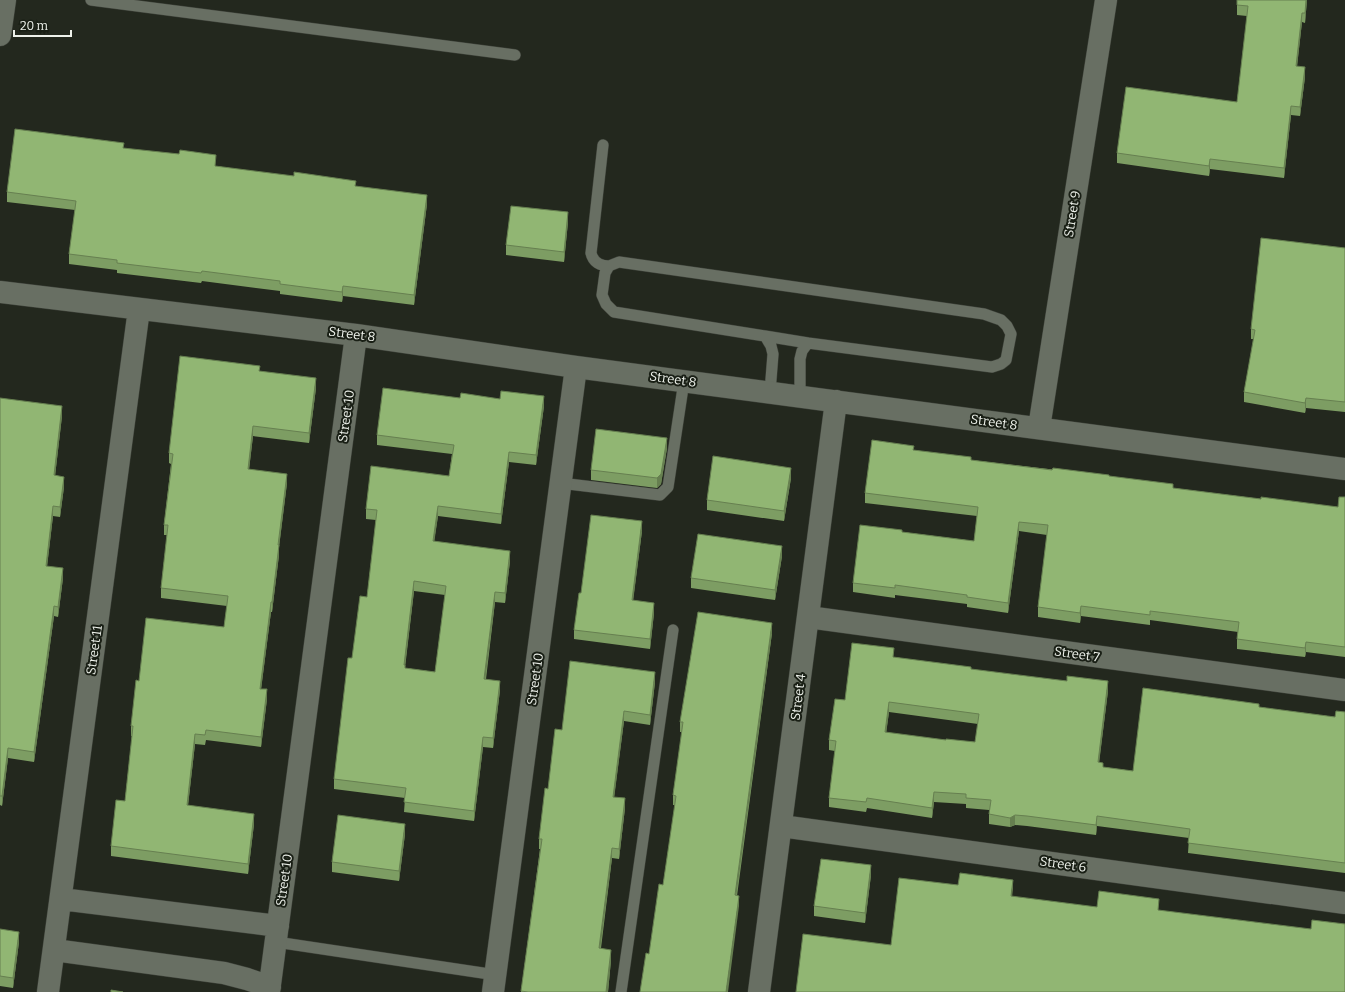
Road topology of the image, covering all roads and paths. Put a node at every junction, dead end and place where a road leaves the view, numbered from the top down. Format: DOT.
graph roads {
  1 [pos="5,0"];
  2 [pos="91,0"];
  3 [pos="1106,0"];
  4 [pos="0,35"];
  5 [pos="515,55"];
  6 [pos="603,145"];
  7 [pos="609,266"];
  8 [pos="0,292"];
  9 [pos="140,309"];
  10 [pos="356,334"];
  11 [pos="765,336"];
  12 [pos="808,343"];
  13 [pos="576,367"];
  14 [pos="684,381"];
  15 [pos="770,392"];
  16 [pos="800,396"];
  17 [pos="836,401"];
  18 [pos="1038,428"];
  19 [pos="1345,469"];
  20 [pos="560,484"];
  21 [pos="808,617"];
  22 [pos="673,630"];
  23 [pos="1345,690"];
  24 [pos="781,826"];
  25 [pos="61,899"];
  26 [pos="1345,903"];
  27 [pos="277,934"];
  28 [pos="54,950"];
  29 [pos="494,984"];
  30 [pos="269,989"];
  31 [pos="48,992"];
  32 [pos="622,992"];
  33 [pos="759,992"];
  1 -- 4 [label="street"];
  2 -- 5 [label="lane"];
  3 -- 18 [label="street, Street 9"];
  6 -- 7 [label="lane"];
  7 -- 11 [label="lane"];
  7 -- 12 [label="lane"];
  8 -- 9 [label="street, Street 8"];
  9 -- 10 [label="street, Street 8"];
  9 -- 25 [label="street, Street 11"];
  10 -- 13 [label="street, Street 8"];
  10 -- 27 [label="street, Street 10"];
  11 -- 12 [label="lane"];
  11 -- 15 [label="lane"];
  12 -- 16 [label="lane"];
  13 -- 14 [label="street, Street 8"];
  13 -- 20 [label="street, Street 10"];
  14 -- 15 [label="street, Street 8"];
  14 -- 20 [label="lane"];
  15 -- 16 [label="street, Street 8"];
  16 -- 17 [label="street, Street 8"];
  17 -- 18 [label="street, Street 8"];
  17 -- 21 [label="street, Street 4"];
  18 -- 19 [label="street, Street 8"];
  20 -- 29 [label="street, Street 10"];
  21 -- 23 [label="street, Street 7"];
  21 -- 24 [label="street, Street 4"];
  22 -- 32 [label="lane"];
  24 -- 26 [label="street, Street 6"];
  24 -- 33 [label="street, Street 4"];
  25 -- 27 [label="street"];
  25 -- 28 [label="street, Street 11"];
  27 -- 29 [label="lane"];
  27 -- 30 [label="street, Street 10"];
  28 -- 30 [label="street, Street 10"];
  28 -- 31 [label="street, Street 11"];
}
